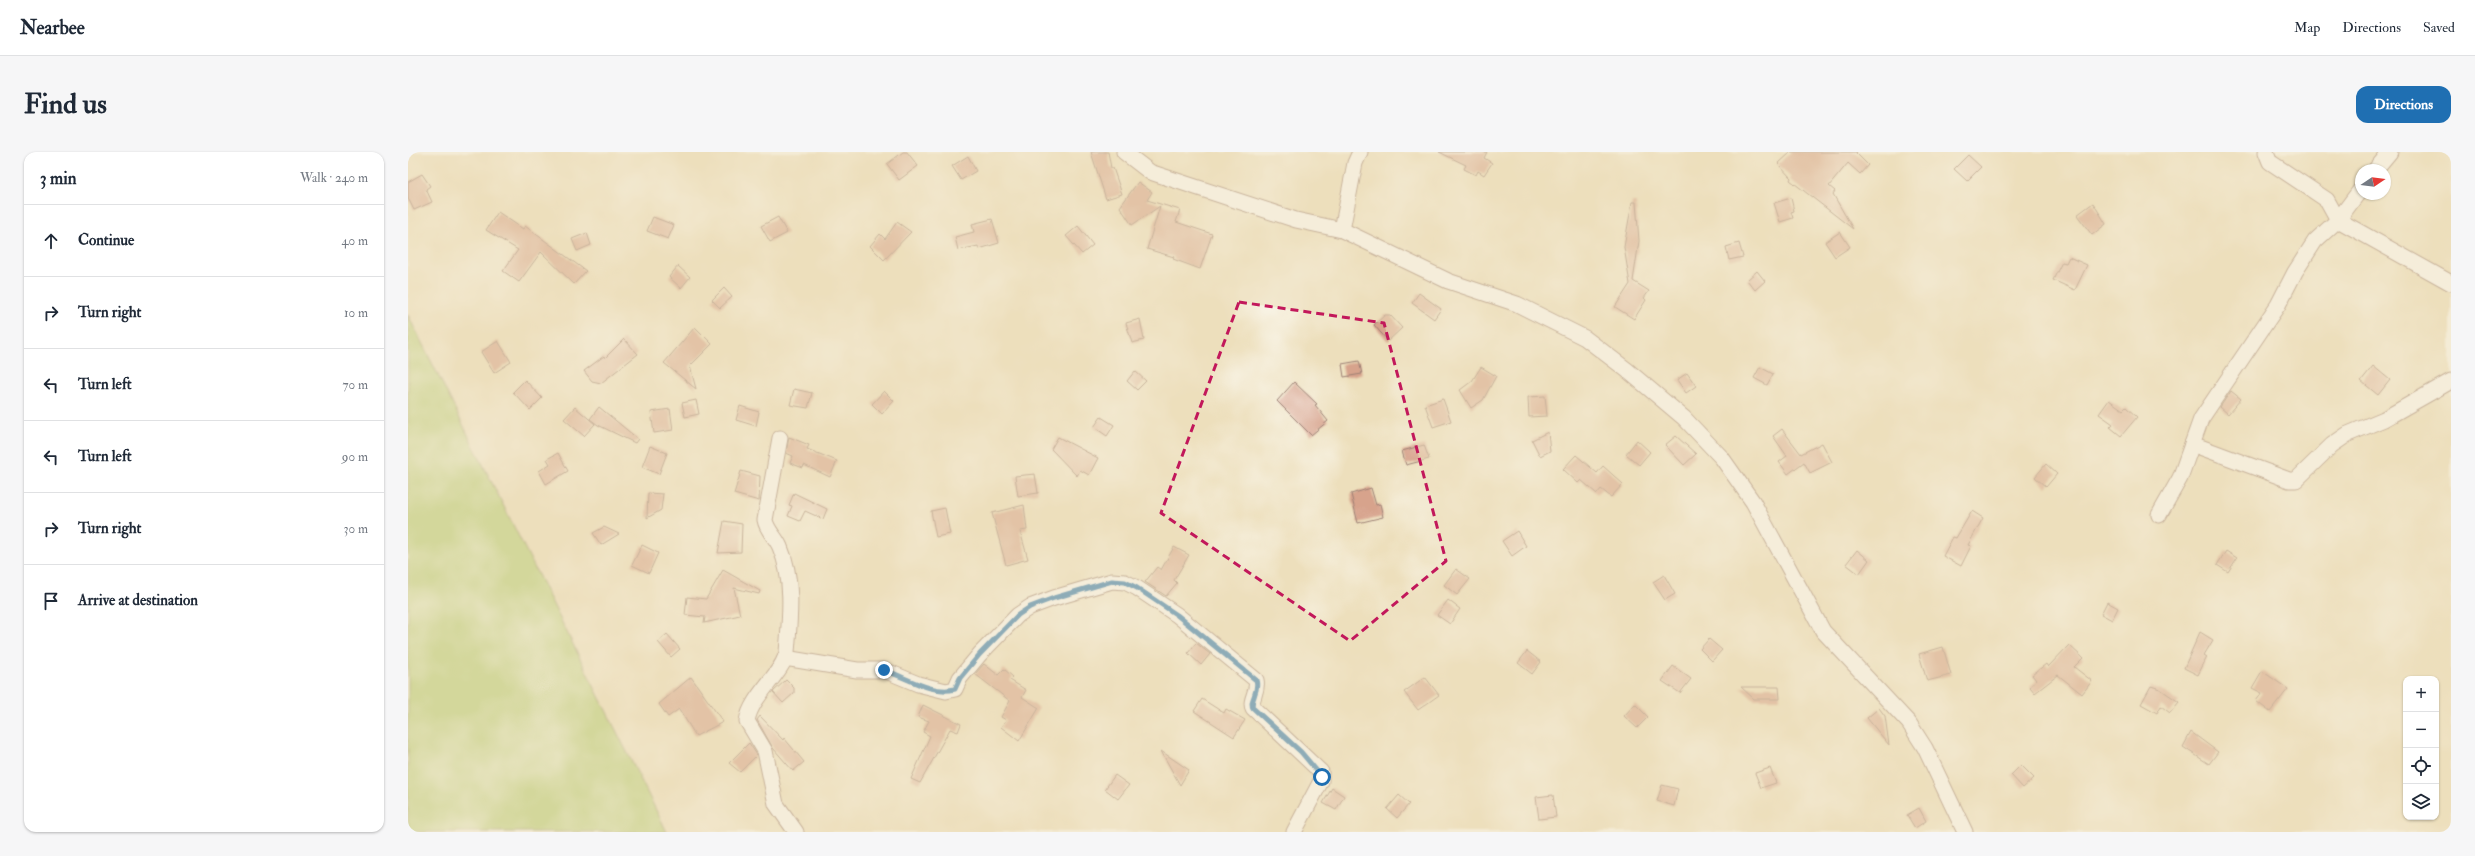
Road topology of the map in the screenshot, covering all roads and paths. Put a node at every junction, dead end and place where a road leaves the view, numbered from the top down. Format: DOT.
graph roads {
  1 [pos="1124,152"];
  2 [pos="1360,152"];
  3 [pos="2266,152"];
  4 [pos="2390,152"];
  5 [pos="2380,164"];
  6 [pos="2355,197"];
  7 [pos="2338,220"];
  8 [pos="1342,230"];
  9 [pos="2451,283"];
  10 [pos="2451,380"];
  11 [pos="780,438"];
  12 [pos="2192,444"];
  13 [pos="2159,515"];
  14 [pos="785,658"];
  15 [pos="796,832"];
  16 [pos="1294,832"];
  17 [pos="1965,832"];
  1 -- 8 [label="street"];
  2 -- 8 [label="street"];
  3 -- 7 [label="street"];
  4 -- 5 [label="street"];
  6 -- 7 [label="street"];
  7 -- 9 [label="street"];
  7 -- 12 [label="street"];
  8 -- 17 [label="street"];
  10 -- 12 [label="street"];
  11 -- 14 [label="street"];
  12 -- 13 [label="street"];
  14 -- 15 [label="street"];
  14 -- 16 [label="street"];
}
